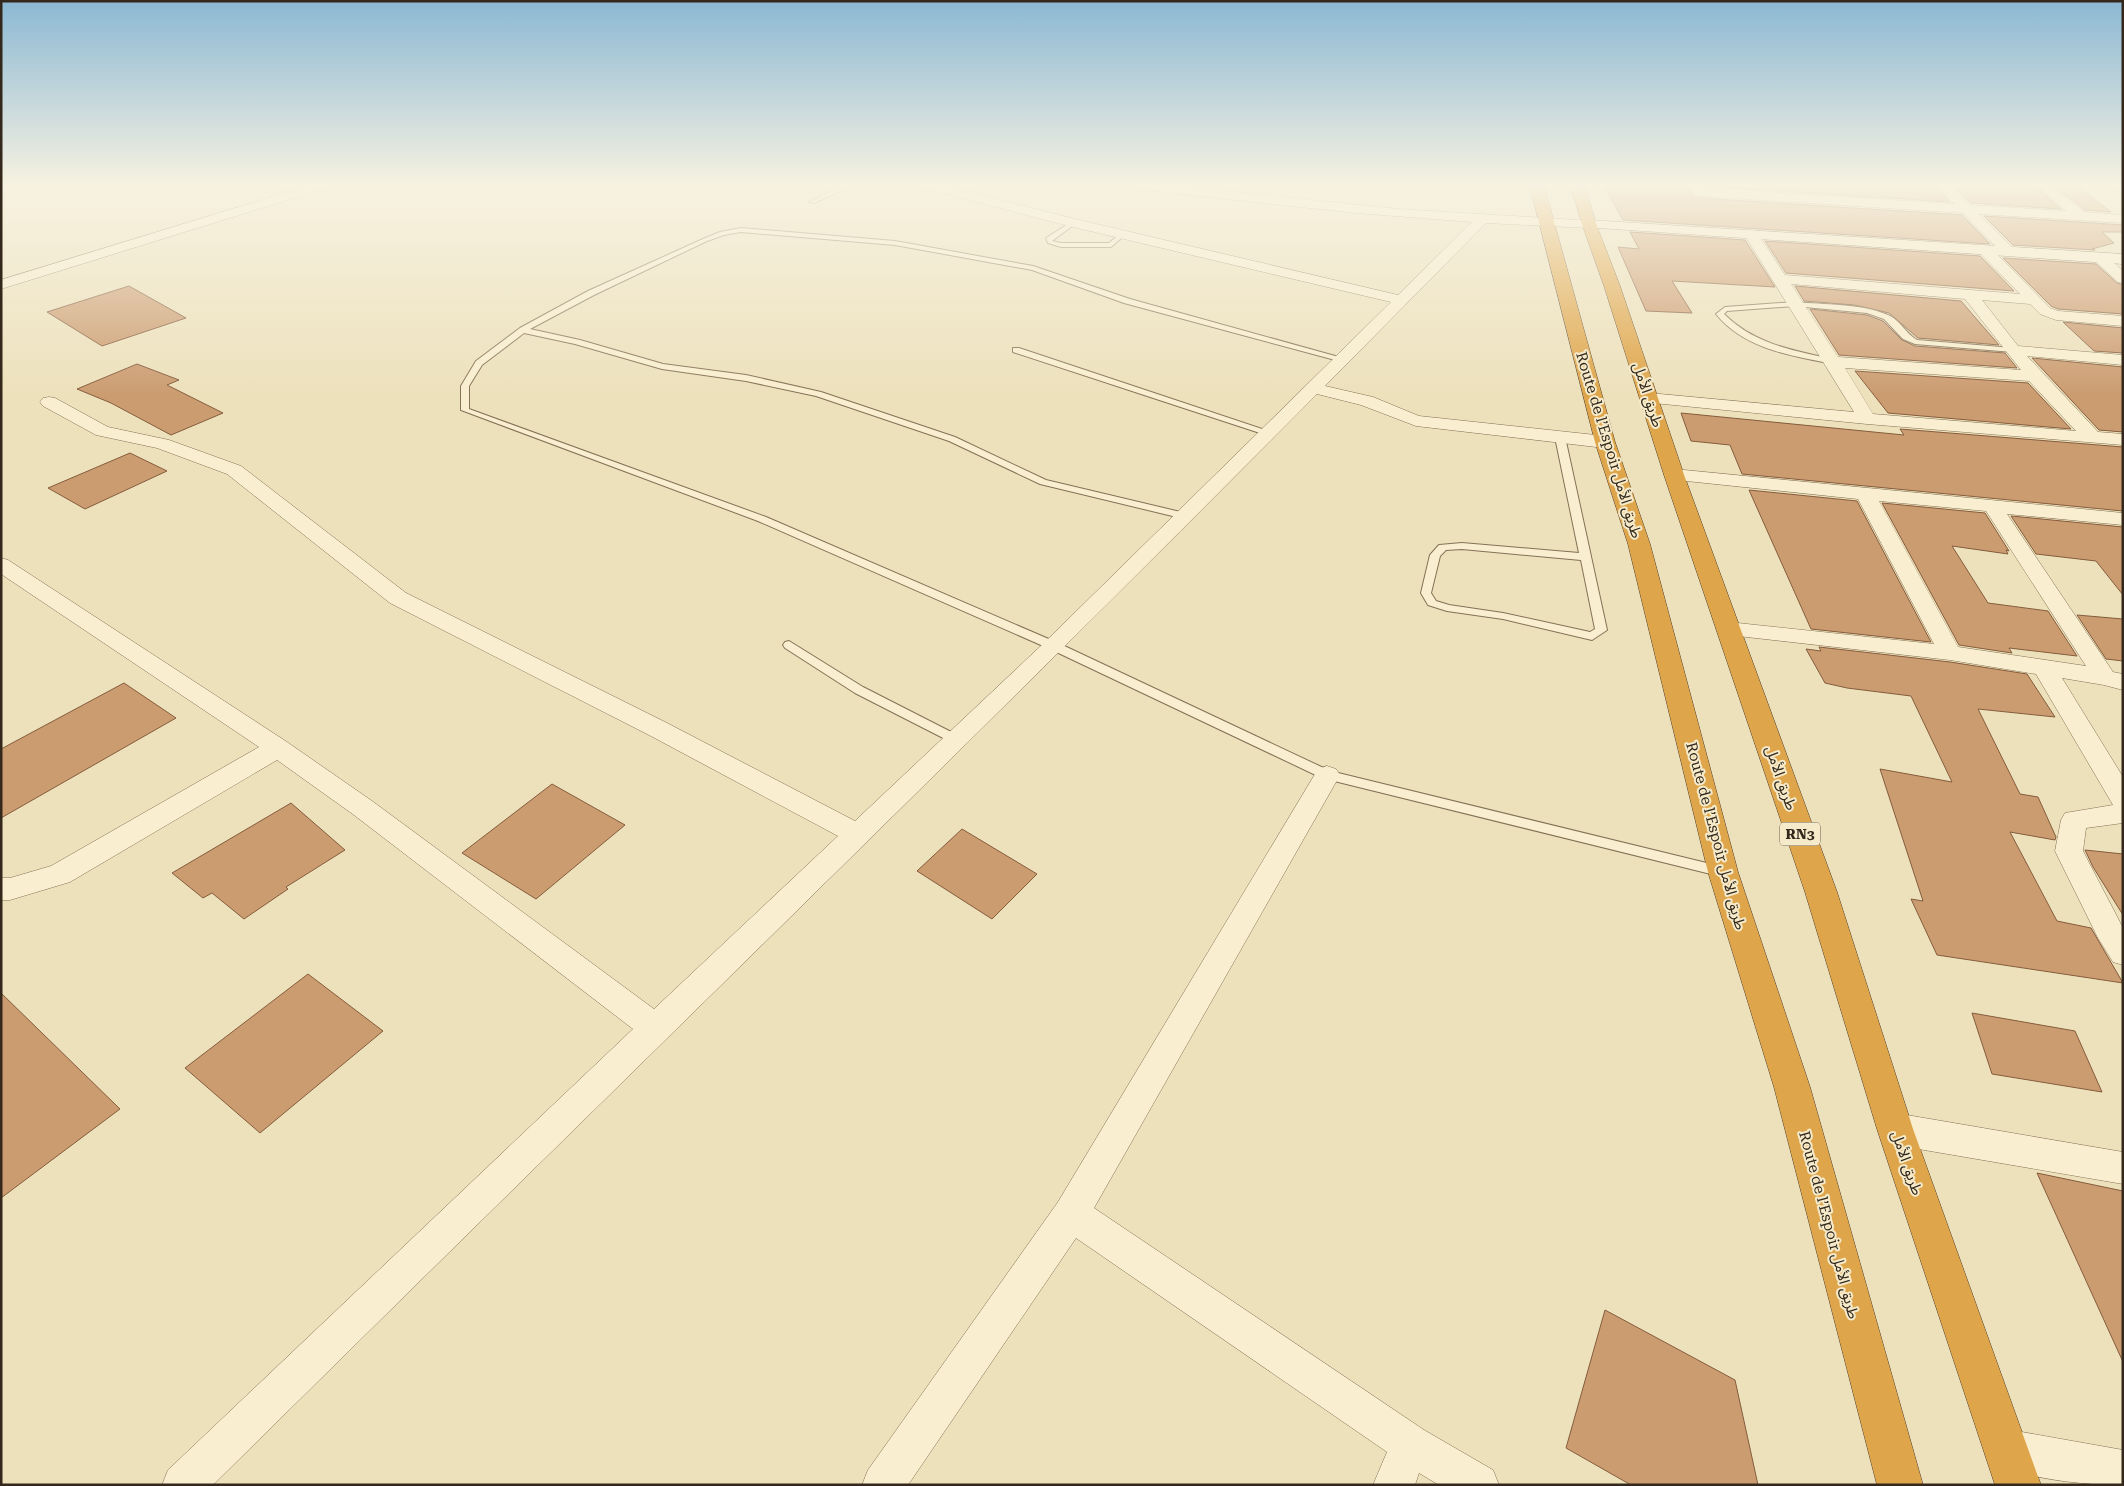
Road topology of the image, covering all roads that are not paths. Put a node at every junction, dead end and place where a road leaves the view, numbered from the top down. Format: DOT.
graph roads {
  1 [pos="96,255"];
  2 [pos="672,255"];
  3 [pos="959,255"];
  4 [pos="1213,255"];
  5 [pos="1447,255"];
  6 [pos="1555,255"];
  7 [pos="1600,255"];
  8 [pos="1765,255"];
  9 [pos="1991,255"];
  10 [pos="2065,255"];
  11 [pos="2099,258"];
  12 [pos="2123,259"];
  13 [pos="1780,279"];
  14 [pos="2123,279"];
  15 [pos="1,285"];
  16 [pos="1969,294"];
  17 [pos="1402,300"];
  18 [pos="2032,300"];
  19 [pos="1795,304"];
  20 [pos="2123,321"];
  21 [pos="523,330"];
  22 [pos="1016,350"];
  23 [pos="2013,350"];
  24 [pos="1342,359"];
  25 [pos="2123,360"];
  26 [pos="1833,362"];
  27 [pos="2034,376"];
  28 [pos="1313,388"];
  29 [pos="1649,398"];
  30 [pos="49,402"];
  31 [pos="1866,419"];
  32 [pos="1269,433"];
  33 [pos="1560,437"];
  34 [pos="2093,438"];
  35 [pos="2123,440"];
  36 [pos="1605,442"];
  37 [pos="1674,475"];
  38 [pos="1865,493"];
  39 [pos="1992,506"];
  40 [pos="1185,516"];
  41 [pos="2123,519"];
  42 [pos="1586,557"];
  43 [pos="1,564"];
  44 [pos="1728,630"];
  45 [pos="789,645"];
  46 [pos="1054,646"];
  47 [pos="1950,653"];
  48 [pos="2044,667"];
  49 [pos="2114,680"];
  50 [pos="957,740"];
  51 [pos="278,748"];
  52 [pos="1327,775"];
  53 [pos="2123,799"];
  54 [pos="2123,813"];
  55 [pos="857,834"];
  56 [pos="1723,872"];
  57 [pos="1,889"];
  58 [pos="2123,953"];
  59 [pos="655,1028"];
  60 [pos="1895,1129"];
  61 [pos="2123,1168"];
  62 [pos="1071,1214"];
  63 [pos="1410,1444"];
  64 [pos="2012,1467"];
  65 [pos="2123,1471"];
  66 [pos="183,1485"];
  67 [pos="883,1485"];
  68 [pos="1394,1485"];
  69 [pos="1478,1485"];
  70 [pos="1900,1485"];
  1 -- 15 [label="street"];
  2 -- 21 [label="lane"];
  3 -- 24 [label="lane"];
  4 -- 17 [label="street"];
  5 -- 17 [label="street"];
  6 -- 36 [label="highway, Route de l’Espoir طريق الأمل"];
  7 -- 29 [label="highway, طريق الأمل / RN3"];
  8 -- 13 [label="street"];
  9 -- 18 [label="street"];
  10 -- 11 [label="street"];
  11 -- 12 [label="street"];
  11 -- 14 [label="street"];
  13 -- 16 [label="street"];
  13 -- 19 [label="street"];
  16 -- 18 [label="street"];
  16 -- 23 [label="street"];
  17 -- 24 [label="street"];
  18 -- 20 [label="street"];
  19 -- 23 [label="lane"];
  19 -- 26 [label="street"];
  19 -- 26 [label="lane"];
  21 -- 40 [label="lane"];
  21 -- 46 [label="lane"];
  22 -- 32 [label="lane"];
  23 -- 25 [label="street"];
  23 -- 27 [label="street"];
  24 -- 28 [label="street"];
  26 -- 27 [label="street"];
  26 -- 31 [label="street"];
  27 -- 34 [label="street"];
  28 -- 32 [label="street"];
  28 -- 33 [label="street"];
  29 -- 31 [label="street"];
  29 -- 37 [label="highway, طريق الأمل / RN3"];
  30 -- 55 [label="street"];
  31 -- 34 [label="street"];
  32 -- 40 [label="street"];
  33 -- 36 [label="street"];
  33 -- 42 [label="lane"];
  34 -- 35 [label="street"];
  36 -- 56 [label="highway, Route de l’Espoir طريق الأمل"];
  37 -- 38 [label="street"];
  37 -- 44 [label="highway, طريق الأمل / RN3"];
  38 -- 39 [label="street"];
  38 -- 47 [label="street"];
  39 -- 41 [label="street"];
  39 -- 49 [label="street"];
  40 -- 46 [label="street"];
  42 -- 42 [label="lane"];
  43 -- 51 [label="street"];
  44 -- 47 [label="street"];
  44 -- 60 [label="highway, طريق الأمل / RN3"];
  45 -- 50 [label="lane"];
  46 -- 50 [label="street"];
  46 -- 52 [label="lane"];
  47 -- 48 [label="street"];
  48 -- 49 [label="street"];
  48 -- 53 [label="street"];
  50 -- 55 [label="street"];
  51 -- 57 [label="street"];
  51 -- 59 [label="street"];
  52 -- 56 [label="lane"];
  52 -- 62 [label="street"];
  54 -- 58 [label="street"];
  55 -- 59 [label="street"];
  56 -- 70 [label="highway, Route de l’Espoir طريق الأمل"];
  59 -- 66 [label="street"];
  60 -- 61 [label="street"];
  60 -- 64 [label="highway, طريق الأمل / RN3"];
  62 -- 63 [label="street"];
  62 -- 67 [label="street"];
  63 -- 68 [label="street"];
  63 -- 69 [label="street"];
  64 -- 65 [label="street"];
}
